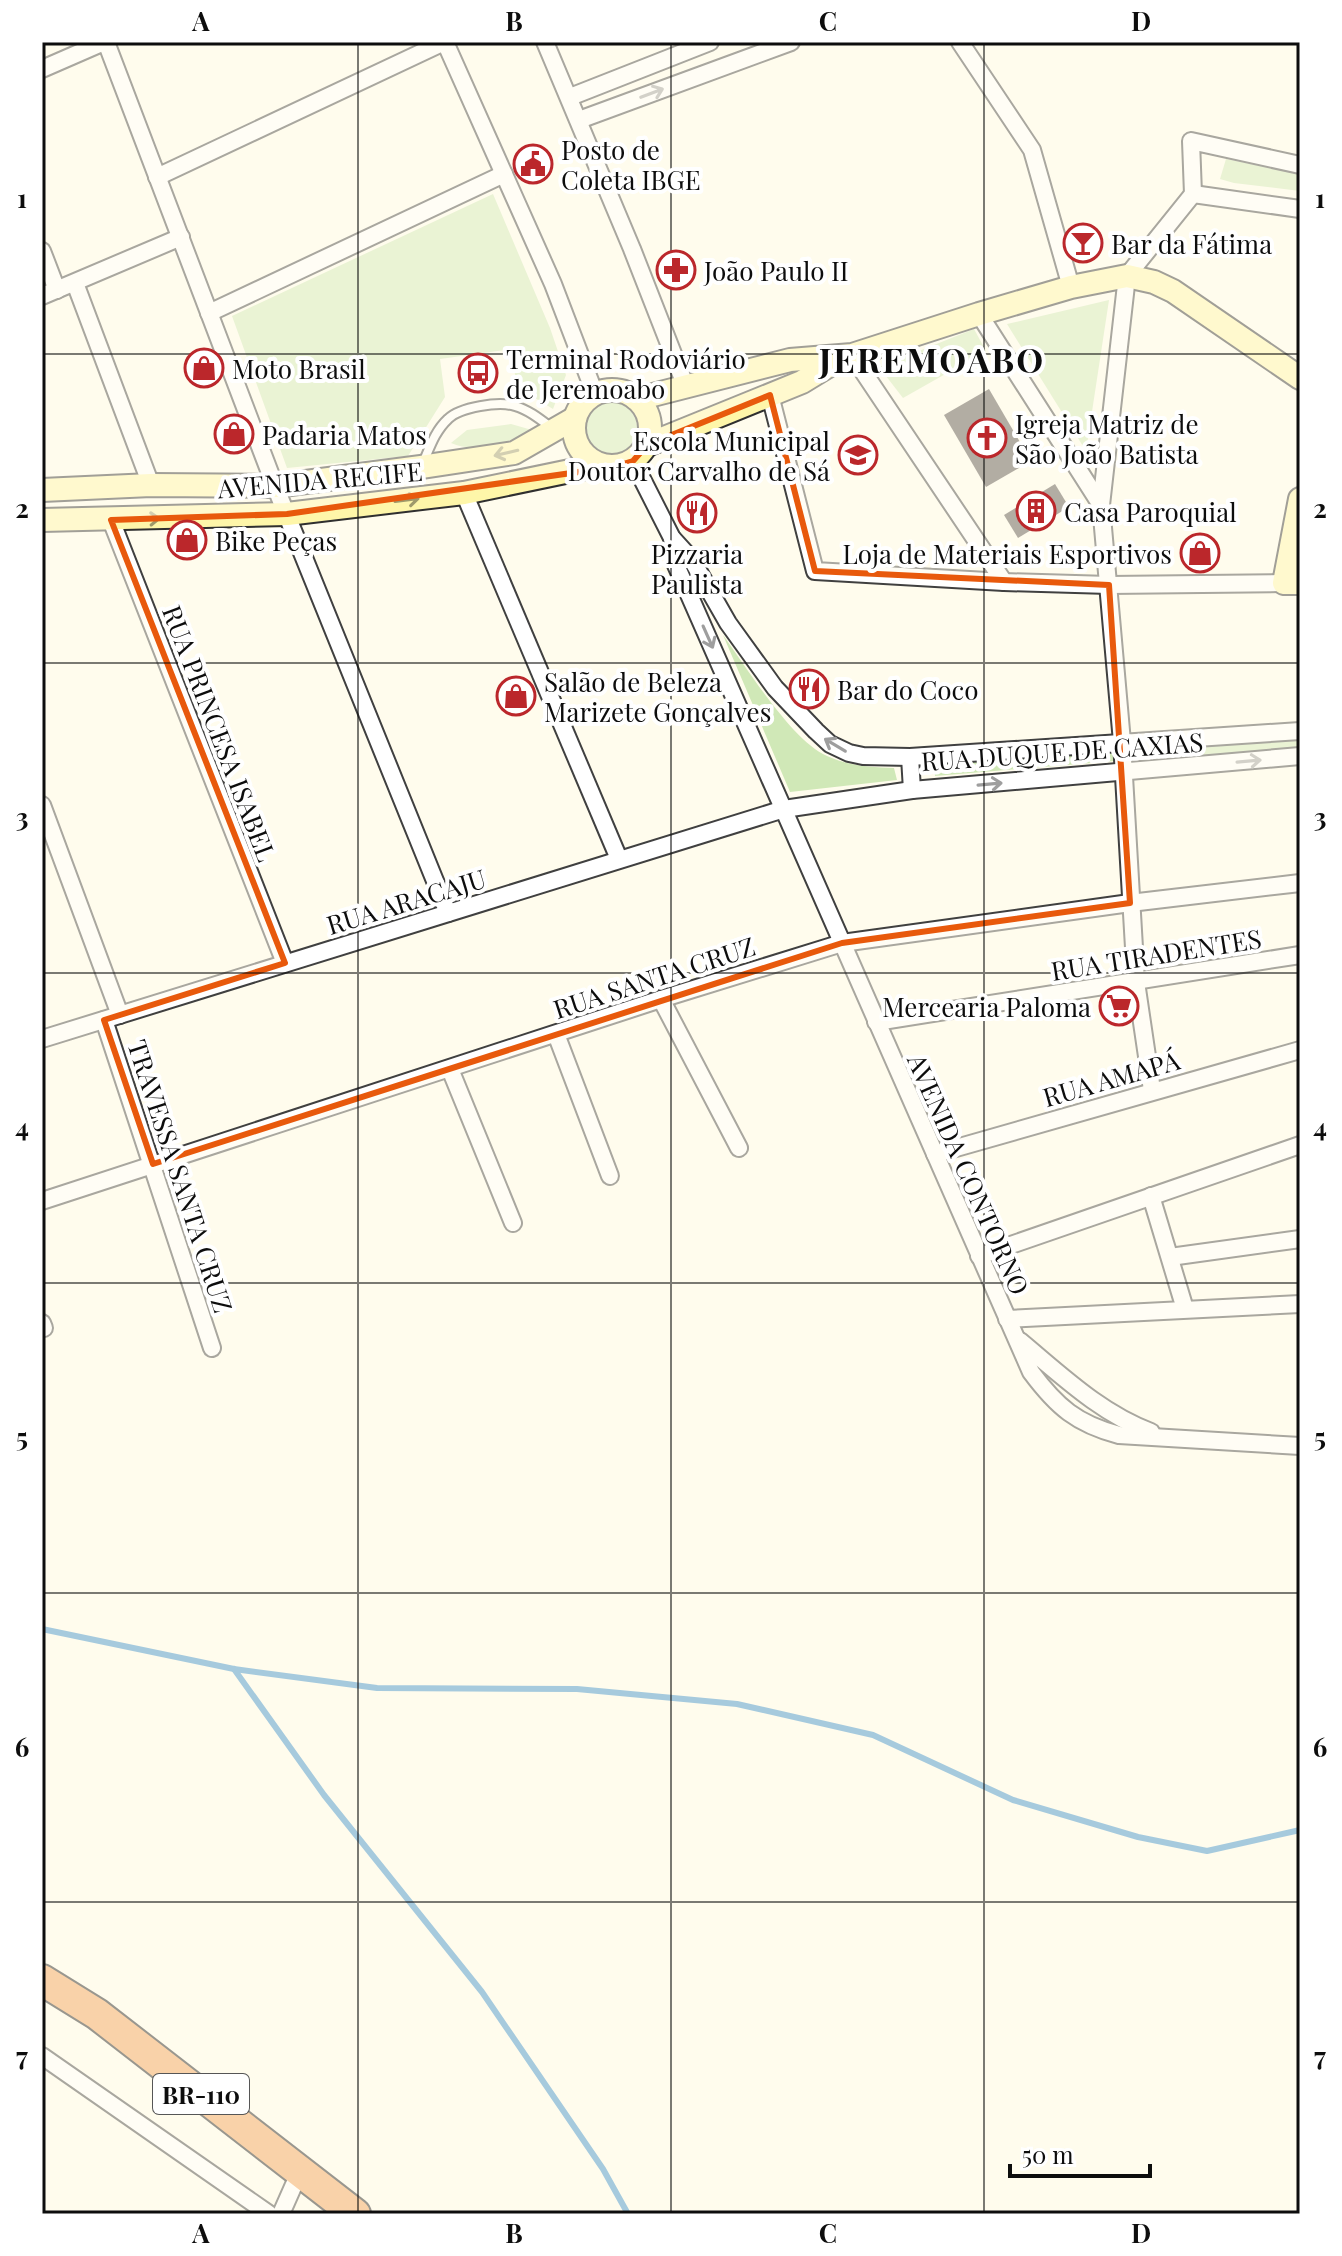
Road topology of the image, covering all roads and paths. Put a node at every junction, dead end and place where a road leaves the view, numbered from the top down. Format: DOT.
graph roads {
  1 [pos="105,42"];
  2 [pos="445,42"];
  3 [pos="545,42"];
  4 [pos="710,42"];
  5 [pos="738,42"];
  6 [pos="791,42"];
  7 [pos="960,42"];
  8 [pos="744,59"];
  9 [pos="42,69"];
  10 [pos="570,97"];
  11 [pos="579,120"];
  12 [pos="1300,165"];
  13 [pos="504,174"];
  14 [pos="157,177"];
  15 [pos="1193,194"];
  16 [pos="1300,209"];
  17 [pos="181,237"];
  18 [pos="42,251"];
  19 [pos="1127,276"];
  20 [pos="75,283"];
  21 [pos="1071,287"];
  22 [pos="50,293"];
  23 [pos="209,313"];
  24 [pos="979,314"];
  25 [pos="847,356"];
  26 [pos="1300,378"];
  27 [pos="686,387"];
  28 [pos="595,394"];
  29 [pos="770,395"];
  30 [pos="637,399"];
  31 [pos="575,418"];
  32 [pos="554,429"];
  33 [pos="640,453"];
  34 [pos="599,465"];
  35 [pos="421,467"];
  36 [pos="151,485"];
  37 [pos="275,486"];
  38 [pos="42,490"];
  39 [pos="464,493"];
  40 [pos="1300,499"];
  41 [pos="1101,505"];
  42 [pos="287,514"];
  43 [pos="42,520"];
  44 [pos="111,520"];
  45 [pos="672,538"];
  46 [pos="1004,582"];
  47 [pos="1292,583"];
  48 [pos="1109,585"];
  49 [pos="1300,731"];
  50 [pos="1122,742"];
  51 [pos="1300,756"];
  52 [pos="910,757"];
  53 [pos="1124,772"];
  54 [pos="912,790"];
  55 [pos="42,805"];
  56 [pos="784,809"];
  57 [pos="619,859"];
  58 [pos="1300,883"];
  59 [pos="1130,903"];
  60 [pos="448,913"];
  61 [pos="842,943"];
  62 [pos="1300,955"];
  63 [pos="285,963"];
  64 [pos="1136,982"];
  65 [pos="661,999"];
  66 [pos="112,1017"];
  67 [pos="876,1022"];
  68 [pos="556,1034"];
  69 [pos="42,1039"];
  70 [pos="1300,1050"];
  71 [pos="450,1069"];
  72 [pos="1152,1090"];
  73 [pos="1300,1145"];
  74 [pos="739,1148"];
  75 [pos="935,1154"];
  76 [pos="153,1164"];
  77 [pos="610,1176"];
  78 [pos="1151,1196"];
  79 [pos="42,1201"];
  80 [pos="513,1223"];
  81 [pos="1300,1239"];
  82 [pos="979,1256"];
  83 [pos="1170,1257"];
  84 [pos="1300,1304"];
  85 [pos="1185,1309"];
  86 [pos="1007,1319"];
  87 [pos="1016,1337"];
  88 [pos="212,1348"];
  89 [pos="1168,1438"];
  90 [pos="1300,1446"];
  91 [pos="42,1980"];
  92 [pos="42,2056"];
  93 [pos="300,2171"];
  94 [pos="347,2211"];
  95 [pos="269,2214"];
  96 [pos="281,2214"];
  1 -- 9 [label="street"];
  1 -- 14 [label="street"];
  2 -- 13 [label="street"];
  2 -- 14 [label="street"];
  3 -- 10 [label="street"];
  4 -- 10 [label="street"];
  5 -- 8 [label="street"];
  6 -- 8 [label="street"];
  7 -- 21 [label="street"];
  11 -- 8 [label="street, one-way"];
  10 -- 11 [label="street"];
  11 -- 27 [label="street"];
  12 -- 15 [label="street"];
  13 -- 23 [label="street"];
  13 -- 28 [label="street"];
  14 -- 17 [label="street"];
  15 -- 16 [label="street"];
  15 -- 19 [label="street"];
  17 -- 20 [label="street"];
  17 -- 23 [label="street"];
  18 -- 22 [label="street"];
  19 -- 21 [label="street"];
  19 -- 26 [label="street"];
  19 -- 41 [label="street"];
  20 -- 22 [label="street"];
  20 -- 36 [label="street"];
  21 -- 24 [label="street"];
  23 -- 37 [label="street"];
  24 -- 25 [label="street"];
  24 -- 41 [label="street"];
  25 -- 27 [label="street"];
  25 -- 29 [label="street"];
  25 -- 46 [label="street"];
  27 -- 30 [label="street"];
  28 -- 30 [label="street"];
  28 -- 31 [label="street"];
  29 -- 33 [label="street"];
  29 -- 46 [label="street"];
  30 -- 33 [label="street"];
  31 -- 32 [label="street, AVENIDA RECIFE"];
  31 -- 34 [label="street"];
  32 -- 35 [label="street, AVENIDA RECIFE, one-way"];
  32 -- 35 [label="lane"];
  33 -- 34 [label="street"];
  33 -- 45 [label="street"];
  34 -- 39 [label="street, AVENIDA RECIFE"];
  35 -- 37 [label="street, AVENIDA RECIFE"];
  36 -- 37 [label="street, AVENIDA RECIFE"];
  36 -- 38 [label="street, AVENIDA RECIFE"];
  37 -- 42 [label="street"];
  42 -- 39 [label="street, AVENIDA RECIFE, one-way"];
  39 -- 57 [label="street"];
  40 -- 47 [label="street"];
  41 -- 48 [label="street"];
  44 -- 42 [label="street, AVENIDA RECIFE, one-way"];
  42 -- 60 [label="street"];
  43 -- 44 [label="street, AVENIDA RECIFE"];
  44 -- 63 [label="street, RUA PRINCESA ISABEL"];
  52 -- 45 [label="street, one-way"];
  45 -- 56 [label="street, AVENIDA CONTORNO, one-way"];
  46 -- 48 [label="street"];
  47 -- 48 [label="street"];
  48 -- 50 [label="street"];
  49 -- 50 [label="street, RUA DUQUE DE CAXIAS"];
  50 -- 52 [label="street, RUA DUQUE DE CAXIAS"];
  50 -- 53 [label="street"];
  53 -- 51 [label="street, RUA DUQUE DE CAXIAS, one-way"];
  52 -- 54 [label="street, RUA DUQUE DE CAXIAS"];
  54 -- 53 [label="street, RUA DUQUE DE CAXIAS, one-way"];
  53 -- 59 [label="street"];
  54 -- 56 [label="street, RUA ARACAJU"];
  55 -- 66 [label="street, TRAVESSA SANTA CRUZ"];
  56 -- 57 [label="street, RUA ARACAJU"];
  56 -- 61 [label="street, AVENIDA CONTORNO"];
  57 -- 60 [label="street, RUA ARACAJU"];
  58 -- 59 [label="street, RUA SANTA CRUZ"];
  59 -- 61 [label="street, RUA SANTA CRUZ"];
  59 -- 64 [label="street"];
  60 -- 63 [label="street, RUA ARACAJU"];
  61 -- 65 [label="street, RUA SANTA CRUZ"];
  61 -- 67 [label="street, AVENIDA CONTORNO"];
  62 -- 64 [label="street, RUA TIRADENTES"];
  63 -- 66 [label="street, RUA ARACAJU"];
  64 -- 67 [label="street, RUA TIRADENTES"];
  64 -- 72 [label="street"];
  65 -- 68 [label="street, RUA SANTA CRUZ"];
  65 -- 74 [label="street"];
  66 -- 69 [label="street, RUA ARACAJU"];
  66 -- 76 [label="street, TRAVESSA SANTA CRUZ"];
  67 -- 75 [label="street, AVENIDA CONTORNO"];
  68 -- 71 [label="street, RUA SANTA CRUZ"];
  68 -- 77 [label="street"];
  70 -- 72 [label="street, RUA AMAPÁ"];
  71 -- 76 [label="street, RUA SANTA CRUZ"];
  71 -- 80 [label="street"];
  72 -- 75 [label="street, RUA AMAPÁ"];
  73 -- 78 [label="street"];
  75 -- 82 [label="street, AVENIDA CONTORNO"];
  76 -- 79 [label="street, RUA SANTA CRUZ"];
  76 -- 88 [label="street, TRAVESSA SANTA CRUZ"];
  78 -- 82 [label="street"];
  78 -- 83 [label="street"];
  81 -- 83 [label="street"];
  82 -- 86 [label="street, AVENIDA CONTORNO"];
  83 -- 85 [label="street"];
  84 -- 85 [label="street"];
  85 -- 86 [label="street"];
  86 -- 87 [label="street, AVENIDA CONTORNO"];
  87 -- 89 [label="street, AVENIDA CONTORNO"];
  87 -- 89 [label="street, AVENIDA CONTORNO"];
  89 -- 90 [label="street, AVENIDA CONTORNO"];
  91 -- 93 [label="highway, BR-110"];
  92 -- 95 [label="street"];
  93 -- 94 [label="highway, BR-110"];
  93 -- 96 [label="street"];
}
